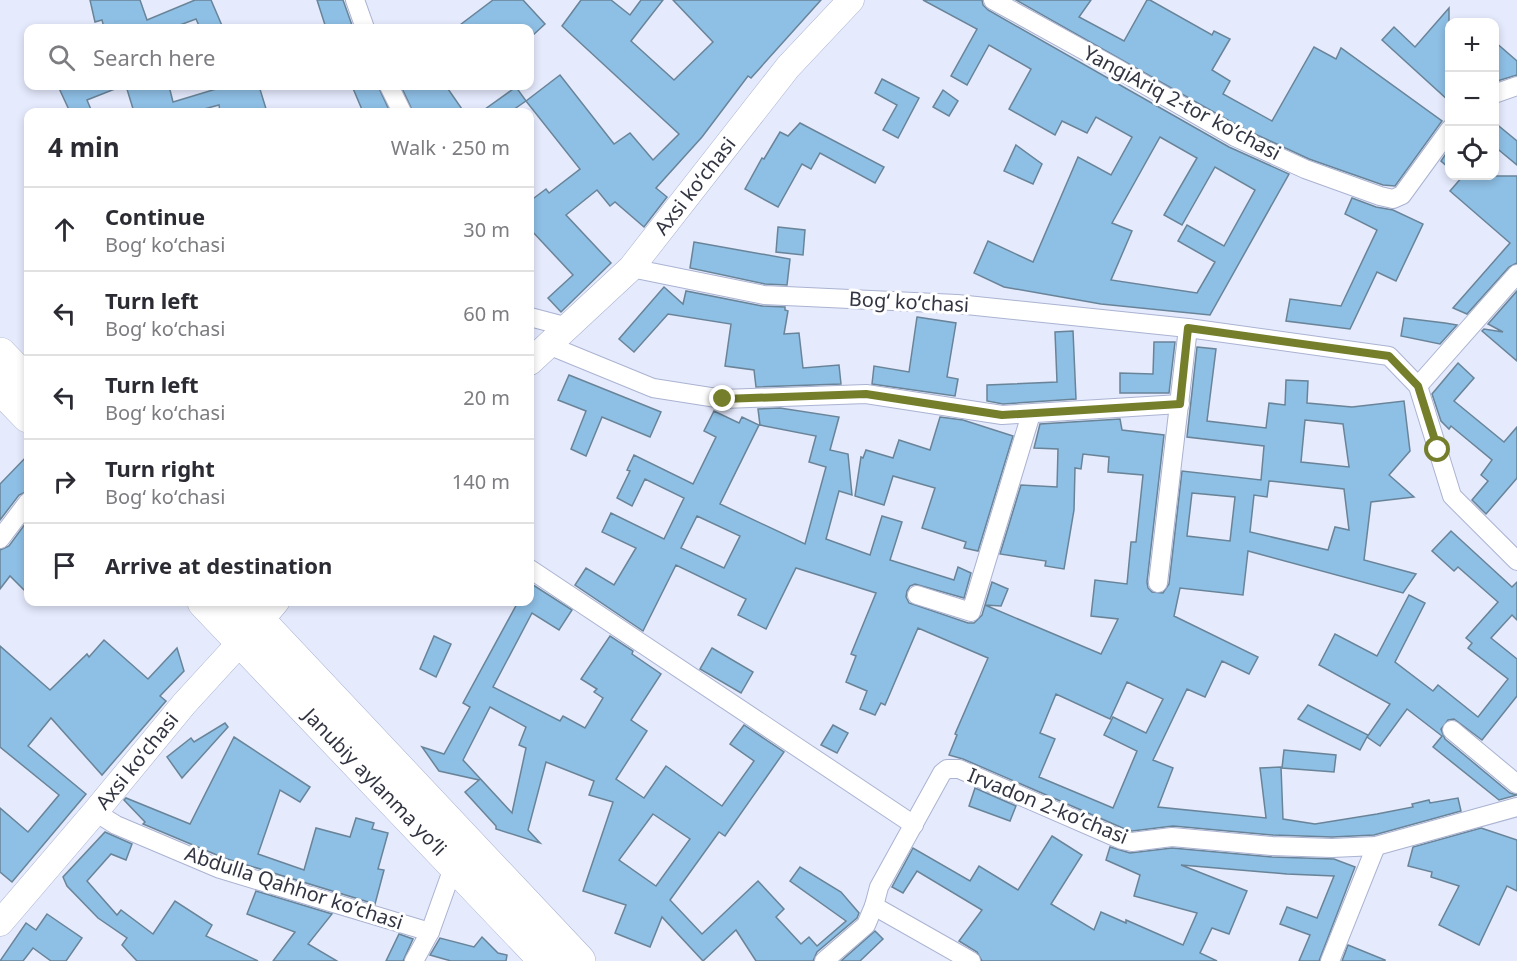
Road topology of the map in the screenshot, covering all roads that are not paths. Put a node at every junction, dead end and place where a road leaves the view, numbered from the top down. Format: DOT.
graph roads {
  1 [pos="355,0"];
  2 [pos="851,0"];
  3 [pos="993,0"];
  4 [pos="364,24"];
  5 [pos="1517,86"];
  6 [pos="391,90"];
  7 [pos="1499,92"];
  8 [pos="400,108"];
  9 [pos="1445,135"];
  10 [pos="631,268"];
  11 [pos="1517,274"];
  12 [pos="534,318"];
  13 [pos="568,327"];
  14 [pos="1188,328"];
  15 [pos="548,345"];
  16 [pos="0,354"];
  17 [pos="534,358"];
  18 [pos="24,379"];
  19 [pos="1418,386"];
  20 [pos="0,387"];
  21 [pos="1180,404"];
  22 [pos="24,412"];
  23 [pos="1031,414"];
  24 [pos="24,507"];
  25 [pos="0,539"];
  26 [pos="1517,561"];
  27 [pos="534,572"];
  28 [pos="1158,583"];
  29 [pos="917,595"];
  30 [pos="218,606"];
  31 [pos="254,616"];
  32 [pos="1452,730"];
  33 [pos="1517,784"];
  34 [pos="1517,807"];
  35 [pos="95,812"];
  36 [pos="914,825"];
  37 [pos="1376,846"];
  38 [pos="454,865"];
  39 [pos="874,906"];
  40 [pos="0,923"];
  41 [pos="430,932"];
  42 [pos="414,961"];
  43 [pos="546,961"];
  44 [pos="579,961"];
  45 [pos="824,961"];
  46 [pos="971,961"];
  47 [pos="1330,961"];
  1 -- 4 [label="street"];
  2 -- 10 [label="street, Axsi koʻchasi"];
  3 -- 9 [label="street, YangiАriq 2-tor koʼchasi"];
  5 -- 7 [label="street"];
  6 -- 8 [label="street"];
  10 -- 13 [label="street, Axsi koʻchasi"];
  10 -- 14 [label="street, Bogʻ koʻchasi"];
  11 -- 19 [label="street"];
  12 -- 13 [label="street"];
  13 -- 15 [label="street, Axsi koʻchasi"];
  14 -- 19 [label="street, Bogʻ koʻchasi"];
  14 -- 21 [label="street"];
  15 -- 17 [label="street, Axsi koʻchasi"];
  15 -- 23 [label="street"];
  16 -- 18 [label="highway"];
  19 -- 26 [label="street, Bogʻ koʻchasi"];
  20 -- 22 [label="highway"];
  21 -- 23 [label="street"];
  21 -- 28 [label="street"];
  23 -- 29 [label="street"];
  24 -- 25 [label="street"];
  27 -- 36 [label="street"];
  30 -- 31 [label="highway, Janubiy aylanma yoʻli"];
  31 -- 35 [label="street, Axsi koʻchasi"];
  31 -- 38 [label="highway, Janubiy aylanma yoʻli"];
  31 -- 44 [label="highway, Janubiy aylanma yoʻli"];
  32 -- 33 [label="street"];
  34 -- 37 [label="street, Irvadon 2-koʼchasi"];
  35 -- 40 [label="street, Axsi koʻchasi"];
  35 -- 41 [label="street, Abdulla Qahhor koʻchasi"];
  36 -- 37 [label="street, Irvadon 2-koʼchasi"];
  36 -- 39 [label="street, Irvadon 2-koʼchasi"];
  37 -- 47 [label="street"];
  38 -- 41 [label="street, Abdulla Qahhor koʻchasi"];
  38 -- 43 [label="highway, Janubiy aylanma yoʻli"];
  39 -- 45 [label="street, Irvadon 2-koʼchasi"];
  39 -- 46 [label="street"];
  41 -- 42 [label="street, Abdulla Qahhor koʻchasi"];
}
